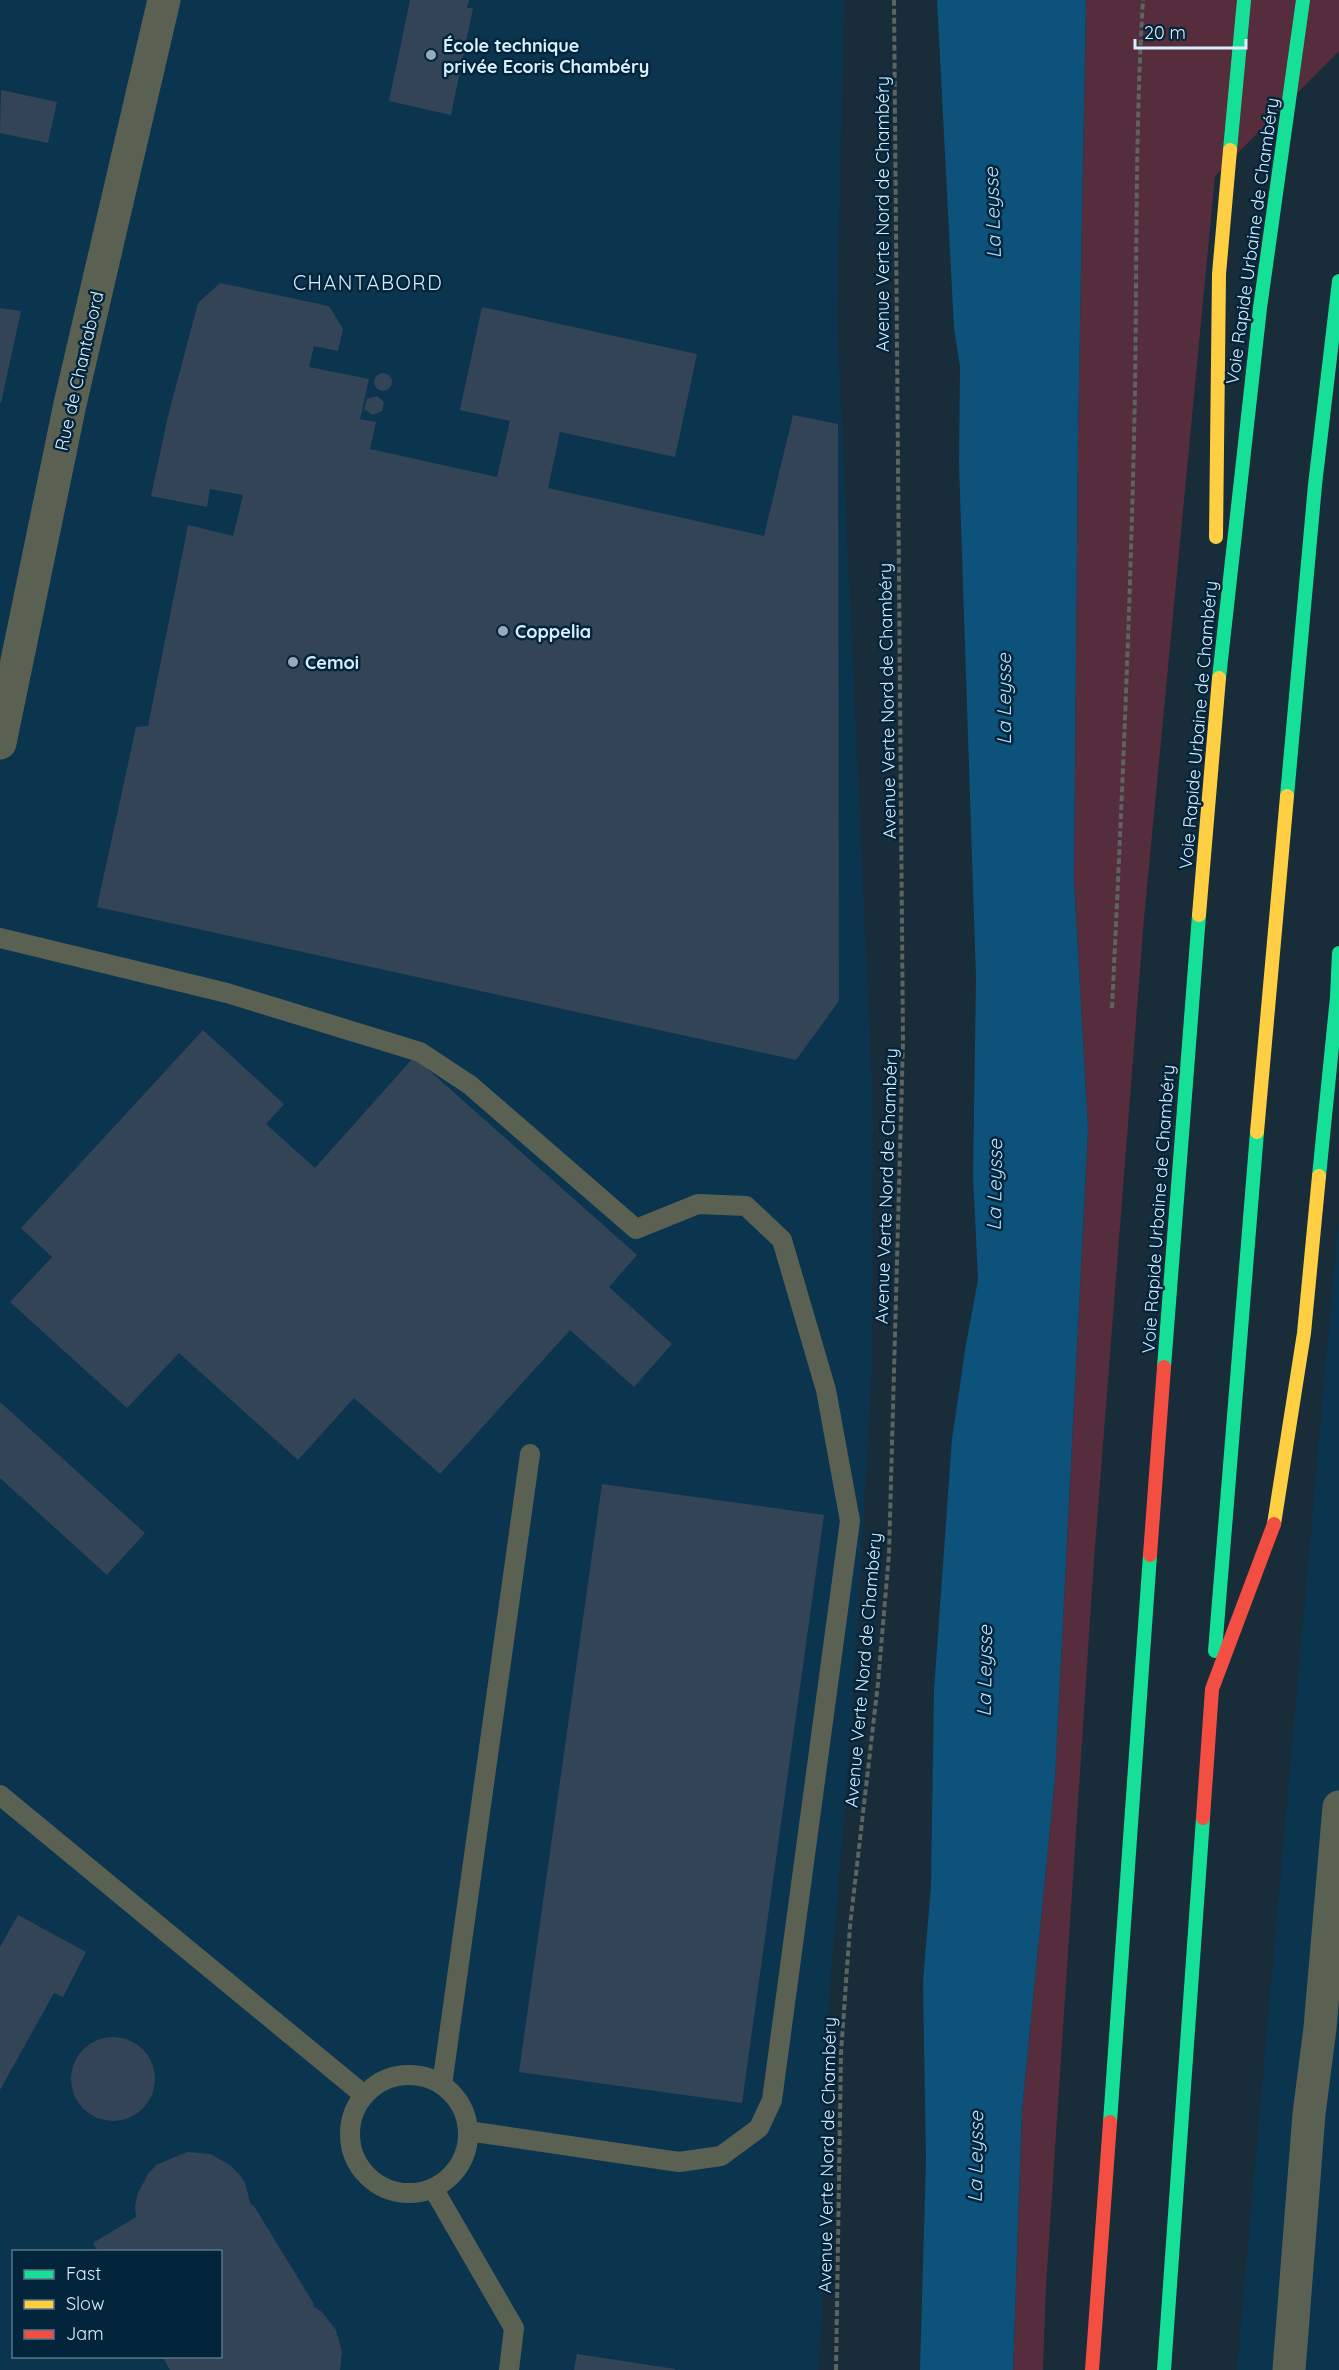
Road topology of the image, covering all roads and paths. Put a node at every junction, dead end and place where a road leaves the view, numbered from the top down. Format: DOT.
graph roads {
  1 [pos="164,0"];
  2 [pos="894,0"];
  3 [pos="1143,0"];
  4 [pos="1244,0"];
  5 [pos="1303,0"];
  6 [pos="1339,281"];
  7 [pos="1216,546"];
  8 [pos="1215,582"];
  9 [pos="1213,735"];
  10 [pos="0,743"];
  11 [pos="0,938"];
  12 [pos="1339,953"];
  13 [pos="1338,996"];
  14 [pos="1112,1008"];
  15 [pos="530,1454"];
  16 [pos="1212,1689"];
  17 [pos="0,1795"];
  18 [pos="1339,1807"];
  19 [pos="442,2085"];
  20 [pos="364,2095"];
  21 [pos="468,2131"];
  22 [pos="433,2188"];
  23 [pos="509,2370"];
  24 [pos="836,2370"];
  25 [pos="1092,2370"];
  26 [pos="1164,2370"];
  27 [pos="1289,2370"];
  1 -- 10 [label="street, Rue de Chantabord"];
  2 -- 24 [label="path, Avenue Verte Nord de Chambéry"];
  3 -- 14 [label="path"];
  4 -- 7 [label="highway"];
  5 -- 9 [label="highway, Voie Rapide Urbaine de Chambéry"];
  6 -- 16 [label="highway"];
  8 -- 9 [label="highway"];
  9 -- 25 [label="highway, Voie Rapide Urbaine de Chambéry"];
  11 -- 21 [label="lane"];
  12 -- 13 [label="highway"];
  13 -- 16 [label="highway"];
  15 -- 19 [label="lane"];
  16 -- 26 [label="highway"];
  17 -- 20 [label="lane"];
  18 -- 27 [label="street"];
  19 -- 20 [label="lane"];
  19 -- 21 [label="lane"];
  20 -- 22 [label="lane"];
  21 -- 22 [label="lane"];
  22 -- 23 [label="lane"];
}
